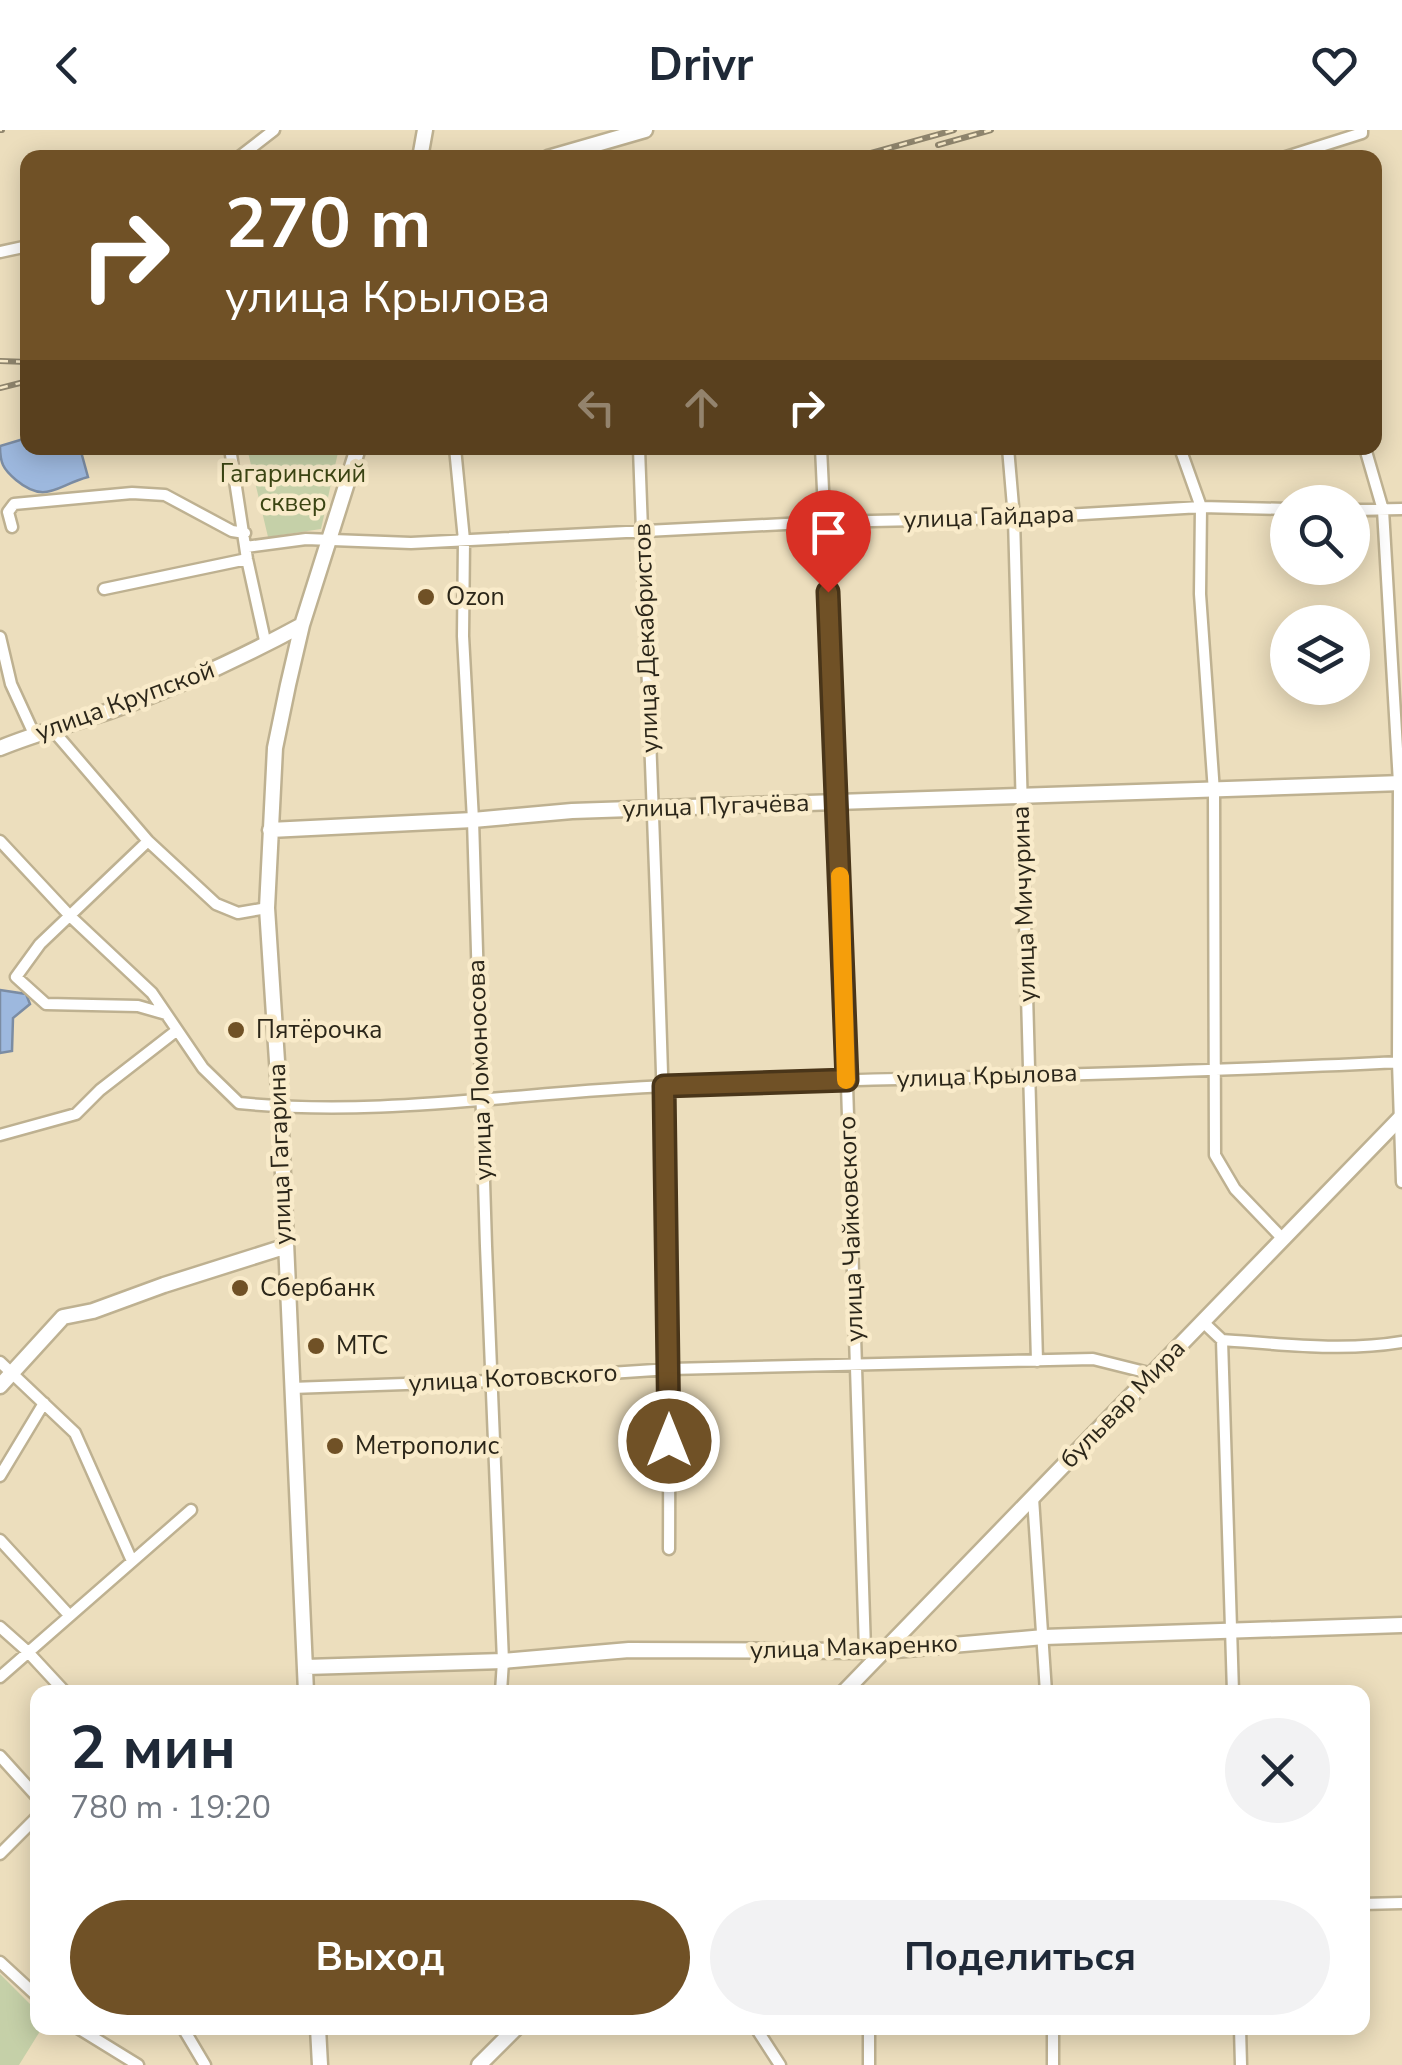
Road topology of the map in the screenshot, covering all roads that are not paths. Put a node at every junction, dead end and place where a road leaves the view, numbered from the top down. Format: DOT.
graph roads {
  1 [pos="274,130"];
  2 [pos="646,130"];
  3 [pos="1362,130"];
  4 [pos="248,150"];
  5 [pos="576,150"];
  6 [pos="1306,150"];
  7 [pos="231,455"];
  8 [pos="356,455"];
  9 [pos="456,455"];
  10 [pos="640,455"];
  11 [pos="822,455"];
  12 [pos="1009,455"];
  13 [pos="1182,455"];
  14 [pos="1367,455"];
  15 [pos="1201,507"];
  16 [pos="1270,509"];
  17 [pos="1402,509"];
  18 [pos="1370,510"];
  19 [pos="1383,510"];
  20 [pos="1014,518"];
  21 [pos="824,522"];
  22 [pos="12,527"];
  23 [pos="642,532"];
  24 [pos="245,533"];
  25 [pos="464,540"];
  26 [pos="330,541"];
  27 [pos="246,547"];
  28 [pos="247,560"];
  29 [pos="104,589"];
  30 [pos="302,625"];
  31 [pos="0,638"];
  32 [pos="266,645"];
  33 [pos="51,728"];
  34 [pos="34,734"];
  35 [pos="0,748"];
  36 [pos="1401,783"];
  37 [pos="1214,792"];
  38 [pos="1021,795"];
  39 [pos="838,802"];
  40 [pos="652,808"];
  41 [pos="474,820"];
  42 [pos="270,830"];
  43 [pos="0,841"];
  44 [pos="148,842"];
  45 [pos="266,908"];
  46 [pos="71,916"];
  47 [pos="166,1014"];
  48 [pos="176,1030"];
  49 [pos="1398,1062"];
  50 [pos="1214,1072"];
  51 [pos="1028,1074"];
  52 [pos="847,1080"];
  53 [pos="664,1086"];
  54 [pos="482,1102"];
  55 [pos="280,1107"];
  56 [pos="1401,1117"];
  57 [pos="0,1135"];
  58 [pos="1402,1182"];
  59 [pos="1282,1240"];
  60 [pos="284,1247"];
  61 [pos="1203,1322"];
  62 [pos="1222,1340"];
  63 [pos="1402,1342"];
  64 [pos="1037,1361"];
  65 [pos="856,1365"];
  66 [pos="6,1367"];
  67 [pos="670,1369"];
  68 [pos="1153,1374"];
  69 [pos="492,1381"];
  70 [pos="0,1386"];
  71 [pos="291,1388"];
  72 [pos="44,1403"];
  73 [pos="0,1476"];
  74 [pos="1033,1498"];
  75 [pos="192,1510"];
  76 [pos="0,1540"];
  77 [pos="668,1549"];
  78 [pos="132,1561"];
  79 [pos="69,1615"];
  80 [pos="1402,1626"];
  81 [pos="0,1627"];
  82 [pos="1233,1630"];
  83 [pos="1044,1637"];
  84 [pos="27,1650"];
  85 [pos="865,1650"];
  86 [pos="884,1650"];
  87 [pos="504,1660"];
  88 [pos="306,1667"];
  89 [pos="0,1677"];
  90 [pos="59,1685"];
  91 [pos="306,1685"];
  92 [pos="502,1685"];
  93 [pos="851,1685"];
  94 [pos="1046,1685"];
  95 [pos="1234,1685"];
  96 [pos="0,1756"];
  97 [pos="30,1789"];
  98 [pos="30,1824"];
  99 [pos="0,1854"];
  100 [pos="1402,1902"];
  101 [pos="1370,1904"];
  102 [pos="0,1962"];
  103 [pos="30,1990"];
  104 [pos="89,2035"];
  105 [pos="187,2035"];
  106 [pos="318,2035"];
  107 [pos="509,2035"];
  108 [pos="761,2035"];
  109 [pos="868,2035"];
  110 [pos="1052,2035"];
  111 [pos="1240,2035"];
  112 [pos="138,2065"];
  113 [pos="206,2065"];
  114 [pos="320,2065"];
  115 [pos="479,2065"];
  116 [pos="780,2065"];
  117 [pos="869,2065"];
  118 [pos="1053,2065"];
  119 [pos="1241,2065"];
  1 -- 4 [label="street"];
  2 -- 5 [label="street"];
  3 -- 6 [label="street"];
  7 -- 24 [label="street"];
  8 -- 26 [label="street, улица Гагарина"];
  9 -- 25 [label="street, улица Ломоносова"];
  10 -- 23 [label="street, улица Декабристов"];
  11 -- 21 [label="street, улица Чайковского"];
  12 -- 20 [label="street, улица Мичурина"];
  13 -- 15 [label="street"];
  14 -- 19 [label="street"];
  15 -- 16 [label="street, улица Гайдара"];
  15 -- 20 [label="street, улица Гайдара"];
  15 -- 37 [label="street"];
  17 -- 19 [label="street"];
  18 -- 19 [label="street"];
  19 -- 36 [label="street"];
  20 -- 21 [label="street, улица Гайдара"];
  20 -- 38 [label="street, улица Мичурина"];
  21 -- 23 [label="street, улица Гайдара"];
  21 -- 39 [label="street, улица Чайковского"];
  22 -- 24 [label="street"];
  23 -- 25 [label="street, улица Гайдара"];
  23 -- 40 [label="street, улица Декабристов"];
  24 -- 27 [label="street"];
  25 -- 26 [label="street, улица Гайдара"];
  25 -- 41 [label="street, улица Ломоносова"];
  26 -- 27 [label="street, улица Гайдара"];
  26 -- 30 [label="street, улица Гагарина"];
  27 -- 28 [label="street"];
  28 -- 29 [label="street"];
  28 -- 32 [label="street"];
  30 -- 32 [label="street, улица Крупской"];
  30 -- 42 [label="street, улица Гагарина"];
  31 -- 34 [label="street"];
  32 -- 33 [label="street, улица Крупской"];
  33 -- 34 [label="street, улица Крупской"];
  33 -- 44 [label="street"];
  34 -- 35 [label="street, улица Крупской"];
  36 -- 37 [label="street, улица Пугачёва"];
  36 -- 49 [label="street"];
  37 -- 38 [label="street, улица Пугачёва"];
  37 -- 50 [label="street"];
  38 -- 39 [label="street, улица Пугачёва"];
  38 -- 51 [label="street, улица Мичурина"];
  39 -- 40 [label="street, улица Пугачёва"];
  39 -- 52 [label="street, улица Чайковского"];
  40 -- 41 [label="street, улица Пугачёва"];
  40 -- 53 [label="street, улица Декабристов"];
  41 -- 42 [label="street, улица Пугачёва"];
  41 -- 54 [label="street, улица Ломоносова"];
  42 -- 45 [label="street, улица Гагарина"];
  43 -- 46 [label="street, улица Крылова"];
  44 -- 45 [label="street"];
  44 -- 46 [label="street"];
  45 -- 55 [label="street, улица Гагарина"];
  46 -- 47 [label="street, улица Крылова"];
  46 -- 47 [label="street"];
  47 -- 48 [label="street, улица Крылова"];
  48 -- 55 [label="street, улица Крылова"];
  48 -- 57 [label="street"];
  49 -- 50 [label="street, улица Крылова"];
  49 -- 56 [label="street"];
  50 -- 51 [label="street, улица Крылова"];
  50 -- 59 [label="street"];
  51 -- 52 [label="street, улица Крылова"];
  51 -- 64 [label="street, улица Мичурина"];
  52 -- 53 [label="street, улица Крылова"];
  52 -- 65 [label="street, улица Чайковского"];
  53 -- 54 [label="street, улица Крылова"];
  53 -- 67 [label="street, улица Декабристов"];
  54 -- 55 [label="street, улица Крылова"];
  54 -- 69 [label="street, улица Ломоносова"];
  55 -- 60 [label="street, улица Гагарина"];
  56 -- 58 [label="street"];
  56 -- 59 [label="street, бульвар Мира"];
  59 -- 61 [label="street, бульвар Мира"];
  60 -- 66 [label="street"];
  60 -- 71 [label="street, улица Гагарина"];
  61 -- 62 [label="street"];
  61 -- 68 [label="street, бульвар Мира"];
  62 -- 63 [label="street"];
  62 -- 82 [label="street"];
  64 -- 65 [label="street, улица Котовского"];
  64 -- 68 [label="street, улица Котовского"];
  65 -- 67 [label="street, улица Котовского"];
  65 -- 85 [label="street, улица Чайковского"];
  66 -- 70 [label="street"];
  66 -- 72 [label="street"];
  67 -- 69 [label="street, улица Котовского"];
  67 -- 77 [label="street, улица Декабристов"];
  68 -- 74 [label="street, бульвар Мира"];
  69 -- 71 [label="street, улица Котовского"];
  69 -- 87 [label="street, улица Ломоносова"];
  71 -- 88 [label="street, улица Гагарина"];
  72 -- 73 [label="street"];
  72 -- 78 [label="street"];
  74 -- 83 [label="street"];
  74 -- 86 [label="street, бульвар Мира"];
  75 -- 78 [label="street"];
  76 -- 79 [label="street"];
  78 -- 79 [label="street"];
  79 -- 84 [label="street"];
  80 -- 82 [label="street, улица Макаренко"];
  81 -- 84 [label="street"];
  82 -- 83 [label="street, улица Макаренко"];
  82 -- 95 [label="street"];
  83 -- 86 [label="street, улица Макаренко"];
  83 -- 94 [label="street"];
  84 -- 89 [label="street"];
  84 -- 90 [label="street"];
  85 -- 86 [label="street, улица Макаренко"];
  85 -- 87 [label="street, улица Макаренко"];
  86 -- 93 [label="street, бульвар Мира"];
  87 -- 88 [label="street, улица Макаренко"];
  87 -- 92 [label="street, улица Ломоносова"];
  88 -- 91 [label="street, улица Гагарина"];
  96 -- 97 [label="street"];
  98 -- 99 [label="street"];
  100 -- 101 [label="street"];
  102 -- 103 [label="street"];
  104 -- 112 [label="street"];
  105 -- 113 [label="street"];
  106 -- 114 [label="street"];
  107 -- 115 [label="street"];
  108 -- 116 [label="street"];
  109 -- 117 [label="street"];
  110 -- 118 [label="street"];
  111 -- 119 [label="street"];
}
